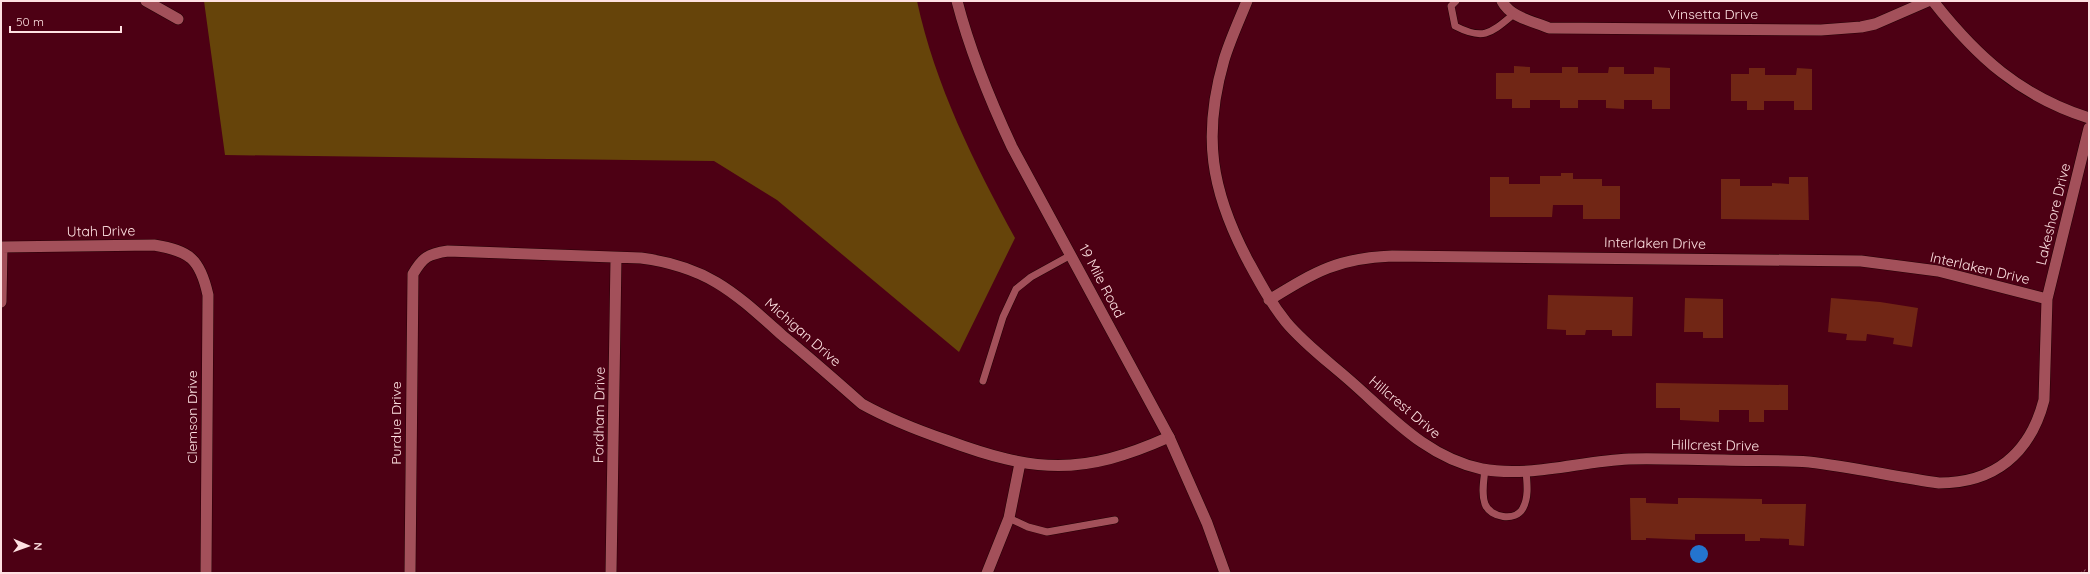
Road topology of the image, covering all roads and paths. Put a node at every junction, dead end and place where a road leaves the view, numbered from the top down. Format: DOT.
graph roads {
  1 [pos="146,1"];
  2 [pos="957,1"];
  3 [pos="1247,1"];
  4 [pos="1456,1"];
  5 [pos="1502,1"];
  6 [pos="1928,1"];
  7 [pos="1933,1"];
  8 [pos="1514,14"];
  9 [pos="178,19"];
  10 [pos="2089,118"];
  11 [pos="2089,128"];
  12 [pos="1,247"];
  13 [pos="1071,255"];
  14 [pos="616,258"];
  15 [pos="196,263"];
  16 [pos="412,274"];
  17 [pos="2047,299"];
  18 [pos="1269,300"];
  19 [pos="1,302"];
  20 [pos="983,381"];
  21 [pos="1169,437"];
  22 [pos="2006,462"];
  23 [pos="1020,463"];
  24 [pos="1485,469"];
  25 [pos="1526,471"];
  26 [pos="1009,518"];
  27 [pos="1115,520"];
  28 [pos="206,573"];
  29 [pos="410,573"];
  30 [pos="611,573"];
  31 [pos="987,573"];
  32 [pos="1225,573"];
  33 [pos="2082,573"];
  34 [pos="2088,573"];
  1 -- 9 [label="street"];
  2 -- 13 [label="street, 19 Mile Road"];
  3 -- 18 [label="street, Hillcrest Drive"];
  4 -- 8 [label="lane"];
  5 -- 8 [label="street, Vinsetta Drive"];
  6 -- 8 [label="street, Vinsetta Drive"];
  7 -- 10 [label="street"];
  11 -- 17 [label="street, Lakeshore Drive"];
  12 -- 15 [label="street, Utah Drive"];
  12 -- 19 [label="street"];
  13 -- 20 [label="lane"];
  13 -- 21 [label="street, 19 Mile Road"];
  14 -- 16 [label="street, Michigan Drive"];
  14 -- 23 [label="street, Michigan Drive"];
  14 -- 30 [label="street, Fordham Drive"];
  15 -- 28 [label="street, Clemson Drive"];
  16 -- 29 [label="street, Purdue Drive"];
  17 -- 18 [label="street, Interlaken Drive"];
  17 -- 22 [label="street, Lakeshore Drive"];
  18 -- 24 [label="street, Hillcrest Drive"];
  21 -- 23 [label="street, Michigan Drive"];
  21 -- 32 [label="street, 19 Mile Road"];
  22 -- 25 [label="street, Hillcrest Drive"];
  23 -- 26 [label="street"];
  24 -- 25 [label="street, Hillcrest Drive"];
  24 -- 25 [label="lane"];
  26 -- 27 [label="lane"];
  26 -- 31 [label="street"];
  33 -- 34 [label="path"];
}
